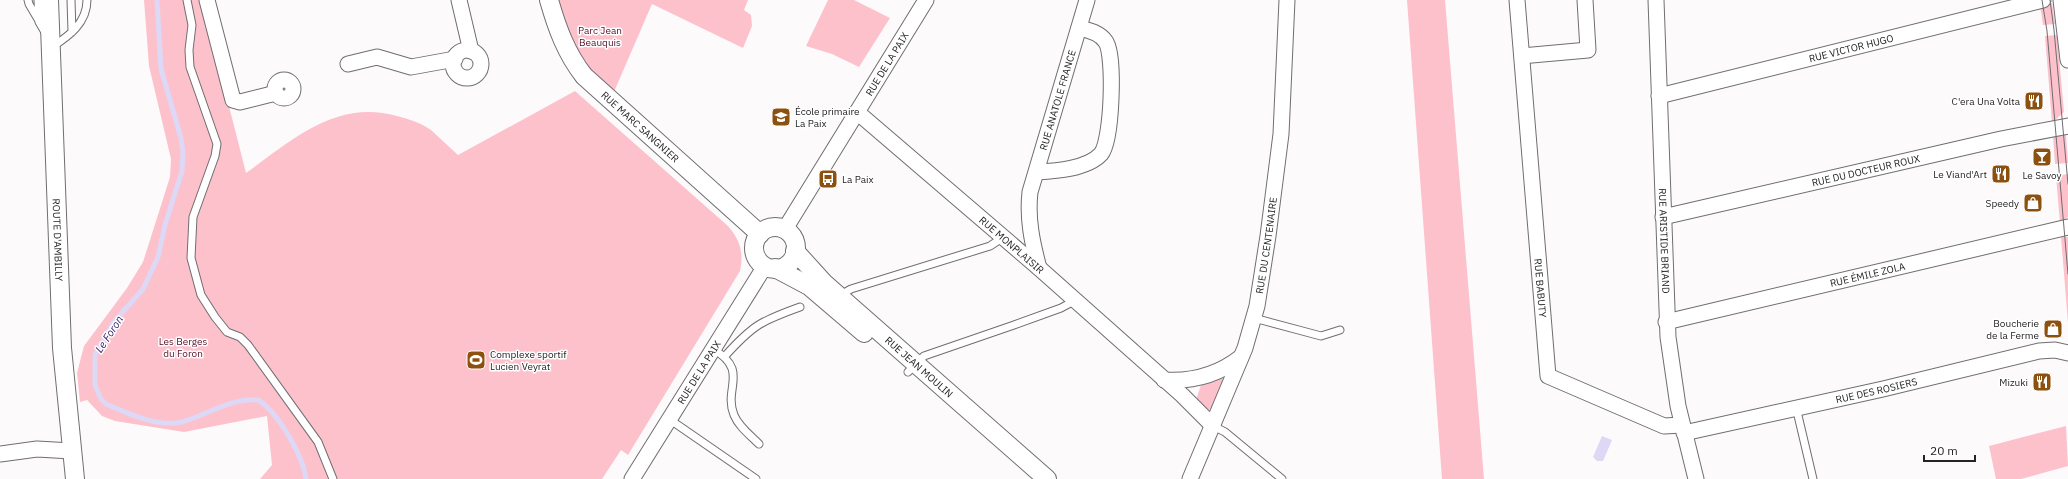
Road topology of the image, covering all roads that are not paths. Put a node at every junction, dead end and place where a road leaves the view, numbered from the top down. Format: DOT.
graph roads {
  1 [pos="28,0"];
  2 [pos="38,0"];
  3 [pos="49,0"];
  4 [pos="71,0"];
  5 [pos="87,0"];
  6 [pos="187,0"];
  7 [pos="207,0"];
  8 [pos="459,0"];
  9 [pos="549,0"];
  10 [pos="925,0"];
  11 [pos="1088,0"];
  12 [pos="1288,0"];
  13 [pos="1518,0"];
  14 [pos="1585,0"];
  15 [pos="1656,0"];
  16 [pos="2043,0"];
  17 [pos="2064,3"];
  18 [pos="39,22"];
  19 [pos="1079,28"];
  20 [pos="72,32"];
  21 [pos="50,44"];
  22 [pos="471,51"];
  23 [pos="1522,56"];
  24 [pos="455,59"];
  25 [pos="2068,60"];
  26 [pos="348,64"];
  27 [pos="276,93"];
  28 [pos="1659,96"];
  29 [pos="857,112"];
  30 [pos="2068,126"];
  31 [pos="1037,172"];
  32 [pos="1663,217"];
  33 [pos="2068,227"];
  34 [pos="785,229"];
  35 [pos="760,234"];
  36 [pos="1002,238"];
  37 [pos="796,251"];
  38 [pos="770,267"];
  39 [pos="1039,268"];
  40 [pos="836,300"];
  41 [pos="1074,301"];
  42 [pos="800,306"];
  43 [pos="1254,318"];
  44 [pos="1666,322"];
  45 [pos="1340,330"];
  46 [pos="719,352"];
  47 [pos="2068,353"];
  48 [pos="1241,357"];
  49 [pos="912,368"];
  50 [pos="1164,380"];
  51 [pos="1796,407"];
  52 [pos="670,419"];
  53 [pos="1213,426"];
  54 [pos="1683,429"];
  55 [pos="759,444"];
  56 [pos="72,451"];
  57 [pos="0,454"];
  58 [pos="75,479"];
  59 [pos="333,479"];
  60 [pos="632,479"];
  61 [pos="756,479"];
  62 [pos="1028,479"];
  63 [pos="1047,479"];
  64 [pos="1190,479"];
  65 [pos="1282,479"];
  66 [pos="1696,479"];
  67 [pos="1813,479"];
  1 -- 18 [label="lane"];
  2 -- 18 [label="lane"];
  3 -- 21 [label="street, ROUTE D'AMBILLY"];
  4 -- 20 [label="lane"];
  5 -- 20 [label="lane"];
  6 -- 59 [label="lane"];
  7 -- 27 [label="street"];
  8 -- 22 [label="street"];
  9 -- 35 [label="street, RUE MARC SANGNIER"];
  10 -- 29 [label="street, RUE DE LA PAIX"];
  11 -- 19 [label="street, RUE ANATOLE FRANCE"];
  12 -- 43 [label="street, RUE DU CENTENAIRE"];
  13 -- 23 [label="street, RUE BABUTY"];
  14 -- 23 [label="street"];
  15 -- 28 [label="street, RUE ARISTIDE BRIAND"];
  16 -- 28 [label="street, RUE VICTOR HUGO"];
  17 -- 25 [label="street"];
  18 -- 21 [label="lane"];
  19 -- 31 [label="street, RUE ANATOLE FRANCE"];
  19 -- 31 [label="street"];
  20 -- 21 [label="lane"];
  21 -- 56 [label="street, ROUTE D'AMBILLY"];
  22 -- 24 [label="street"];
  22 -- 24 [label="street"];
  23 -- 54 [label="street, RUE BABUTY"];
  24 -- 26 [label="street"];
  28 -- 32 [label="street, RUE ARISTIDE BRIAND"];
  29 -- 34 [label="street, RUE DE LA PAIX"];
  29 -- 36 [label="street, RUE MONPLAISIR"];
  30 -- 32 [label="street, RUE DU DOCTEUR ROUX"];
  31 -- 39 [label="street, RUE ANATOLE FRANCE"];
  32 -- 44 [label="street, RUE ARISTIDE BRIAND"];
  33 -- 44 [label="street, RUE ÉMILE ZOLA"];
  34 -- 35 [label="street"];
  34 -- 37 [label="street"];
  35 -- 38 [label="street"];
  36 -- 39 [label="street, RUE MONPLAISIR"];
  36 -- 40 [label="lane"];
  37 -- 38 [label="street"];
  37 -- 40 [label="street, RUE JEAN MOULIN"];
  38 -- 40 [label="street, RUE JEAN MOULIN"];
  38 -- 46 [label="street, RUE DE LA PAIX"];
  39 -- 41 [label="street, RUE MONPLAISIR"];
  40 -- 49 [label="street, RUE JEAN MOULIN"];
  41 -- 49 [label="lane"];
  41 -- 50 [label="street, RUE MONPLAISIR"];
  42 -- 46 [label="lane"];
  43 -- 45 [label="lane"];
  43 -- 48 [label="street, RUE DU CENTENAIRE"];
  44 -- 54 [label="street, RUE ARISTIDE BRIAND"];
  46 -- 52 [label="street, RUE DE LA PAIX"];
  46 -- 55 [label="lane"];
  47 -- 51 [label="street, RUE DES ROSIERS"];
  48 -- 50 [label="street"];
  48 -- 53 [label="street, RUE DU CENTENAIRE"];
  49 -- 62 [label="street, RUE JEAN MOULIN"];
  49 -- 63 [label="street, RUE JEAN MOULIN"];
  50 -- 53 [label="street, RUE MONPLAISIR"];
  51 -- 54 [label="street, RUE DES ROSIERS"];
  51 -- 67 [label="lane"];
  52 -- 60 [label="street, RUE DE LA PAIX"];
  52 -- 61 [label="lane"];
  53 -- 64 [label="street, RUE DU CENTENAIRE"];
  53 -- 65 [label="lane, RUE MONPLAISIR"];
  54 -- 66 [label="street, RUE ARISTIDE BRIAND"];
  56 -- 57 [label="street"];
  56 -- 58 [label="street, ROUTE D'AMBILLY"];
}
